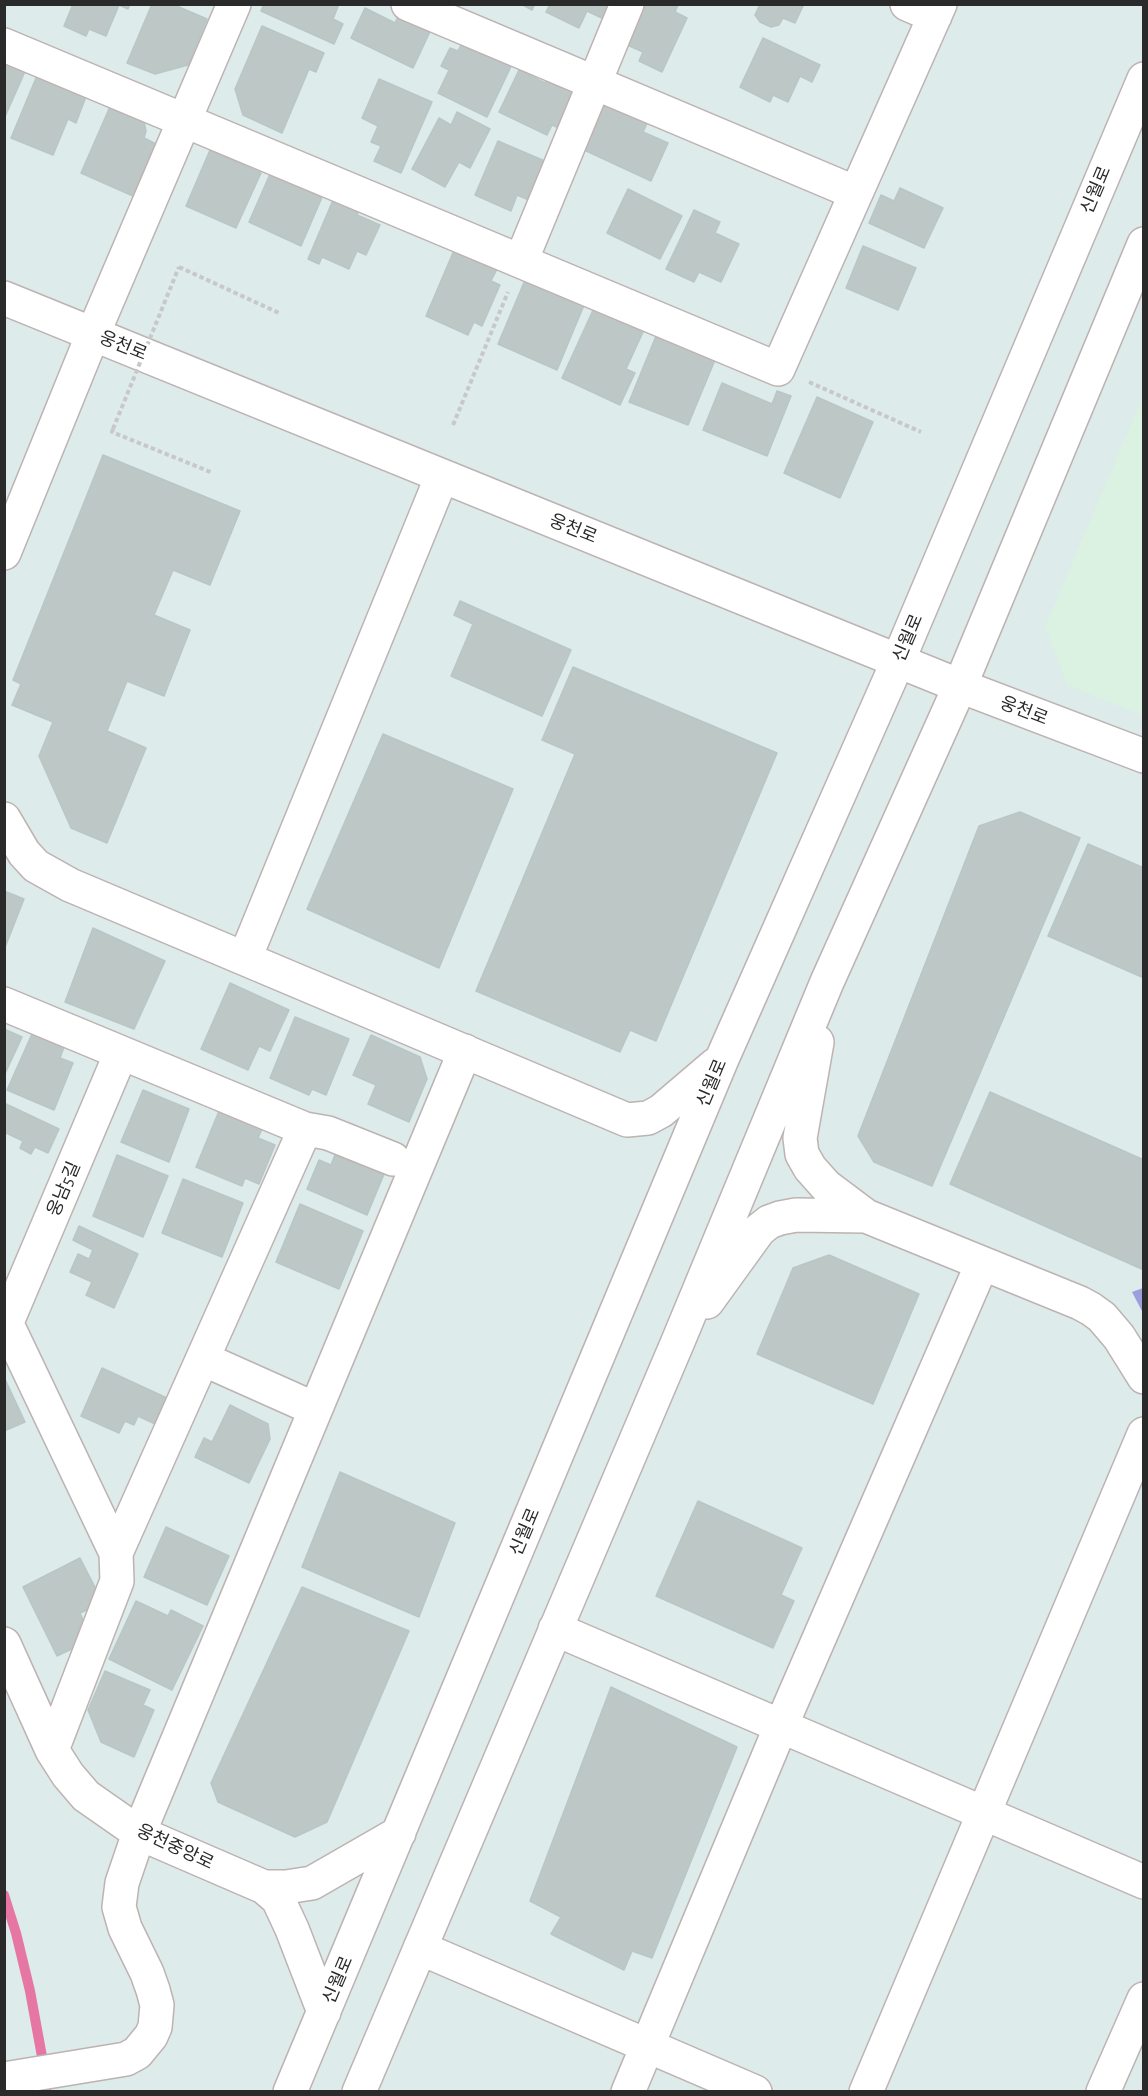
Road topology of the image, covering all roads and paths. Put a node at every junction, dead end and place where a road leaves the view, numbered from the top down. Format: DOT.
graph roads {
  1 [pos="234,4"];
  2 [pos="408,4"];
  3 [pos="627,4"];
  4 [pos="928,8"];
  5 [pos="4,45"];
  6 [pos="1143,79"];
  7 [pos="595,83"];
  8 [pos="184,120"];
  9 [pos="856,193"];
  10 [pos="1143,244"];
  11 [pos="521,261"];
  12 [pos="4,298"];
  13 [pos="279,313"];
  14 [pos="93,334"];
  15 [pos="778,369"];
  16 [pos="453,425"];
  17 [pos="921,432"];
  18 [pos="213,473"];
  19 [pos="442,476"];
  20 [pos="4,553"];
  21 [pos="898,661"];
  22 [pos="960,686"];
  23 [pos="1143,756"];
  24 [pos="4,819"];
  25 [pos="245,958"];
  26 [pos="827,982"];
  27 [pos="4,1004"];
  28 [pos="465,1051"];
  29 [pos="121,1053"];
  30 [pos="722,1059"];
  31 [pos="305,1129"];
  32 [pos="393,1159"];
  33 [pos="866,1215"];
  34 [pos="982,1264"];
  35 [pos="5,1321"];
  36 [pos="679,1339"];
  37 [pos="203,1359"];
  38 [pos="1143,1377"];
  39 [pos="315,1409"];
  40 [pos="1143,1434"];
  41 [pos="116,1553"];
  42 [pos="555,1629"];
  43 [pos="4,1644"];
  44 [pos="781,1726"];
  45 [pos="52,1750"];
  46 [pos="984,1813"];
  47 [pos="139,1833"];
  48 [pos="399,1833"];
  49 [pos="1143,1882"];
  50 [pos="264,1887"];
  51 [pos="420,1948"];
  52 [pos="1143,1999"];
  53 [pos="324,2012"];
  54 [pos="648,2045"];
  55 [pos="4,2079"];
  56 [pos="290,2091"];
  57 [pos="359,2091"];
  58 [pos="628,2091"];
  59 [pos="755,2091"];
  60 [pos="866,2091"];
  61 [pos="1103,2091"];
  1 -- 8 [label="street"];
  2 -- 7 [label="street"];
  3 -- 7 [label="street"];
  4 -- 9 [label="street"];
  5 -- 8 [label="street"];
  6 -- 21 [label="street, 신월로"];
  7 -- 9 [label="street"];
  7 -- 11 [label="street"];
  8 -- 11 [label="street"];
  8 -- 14 [label="street"];
  9 -- 15 [label="street"];
  10 -- 22 [label="street"];
  11 -- 15 [label="street"];
  11 -- 16 [label="path"];
  12 -- 14 [label="street, 웅천로"];
  13 -- 18 [label="path, bridge"];
  14 -- 19 [label="street, 웅천로"];
  14 -- 20 [label="street"];
  15 -- 17 [label="path"];
  19 -- 21 [label="street, 웅천로"];
  19 -- 25 [label="street"];
  21 -- 22 [label="street, 웅천로"];
  21 -- 30 [label="street, 신월로"];
  22 -- 23 [label="street, 웅천로"];
  22 -- 26 [label="street"];
  24 -- 25 [label="street"];
  25 -- 28 [label="street"];
  26 -- 33 [label="street"];
  26 -- 36 [label="street"];
  27 -- 29 [label="street"];
  28 -- 30 [label="street"];
  28 -- 39 [label="street"];
  29 -- 31 [label="street"];
  29 -- 35 [label="street, 웅남5길"];
  30 -- 48 [label="street, 신월로"];
  31 -- 32 [label="street"];
  31 -- 37 [label="street"];
  33 -- 34 [label="street"];
  33 -- 36 [label="street"];
  34 -- 38 [label="street"];
  34 -- 44 [label="street"];
  35 -- 41 [label="street"];
  36 -- 42 [label="street"];
  37 -- 39 [label="street"];
  37 -- 41 [label="street"];
  39 -- 47 [label="street"];
  40 -- 46 [label="street"];
  41 -- 45 [label="street"];
  42 -- 44 [label="street"];
  42 -- 51 [label="street"];
  43 -- 45 [label="street, 웅천중앙로"];
  44 -- 46 [label="street"];
  44 -- 54 [label="street"];
  45 -- 47 [label="street, 웅천중앙로"];
  46 -- 49 [label="street"];
  46 -- 60 [label="street"];
  47 -- 50 [label="street, 웅천중앙로"];
  47 -- 55 [label="street"];
  48 -- 50 [label="street"];
  48 -- 53 [label="street, 신월로"];
  50 -- 53 [label="street"];
  51 -- 54 [label="street"];
  51 -- 57 [label="street"];
  52 -- 61 [label="street"];
  53 -- 56 [label="street, 신월로"];
  54 -- 58 [label="street"];
  54 -- 59 [label="street"];
}
